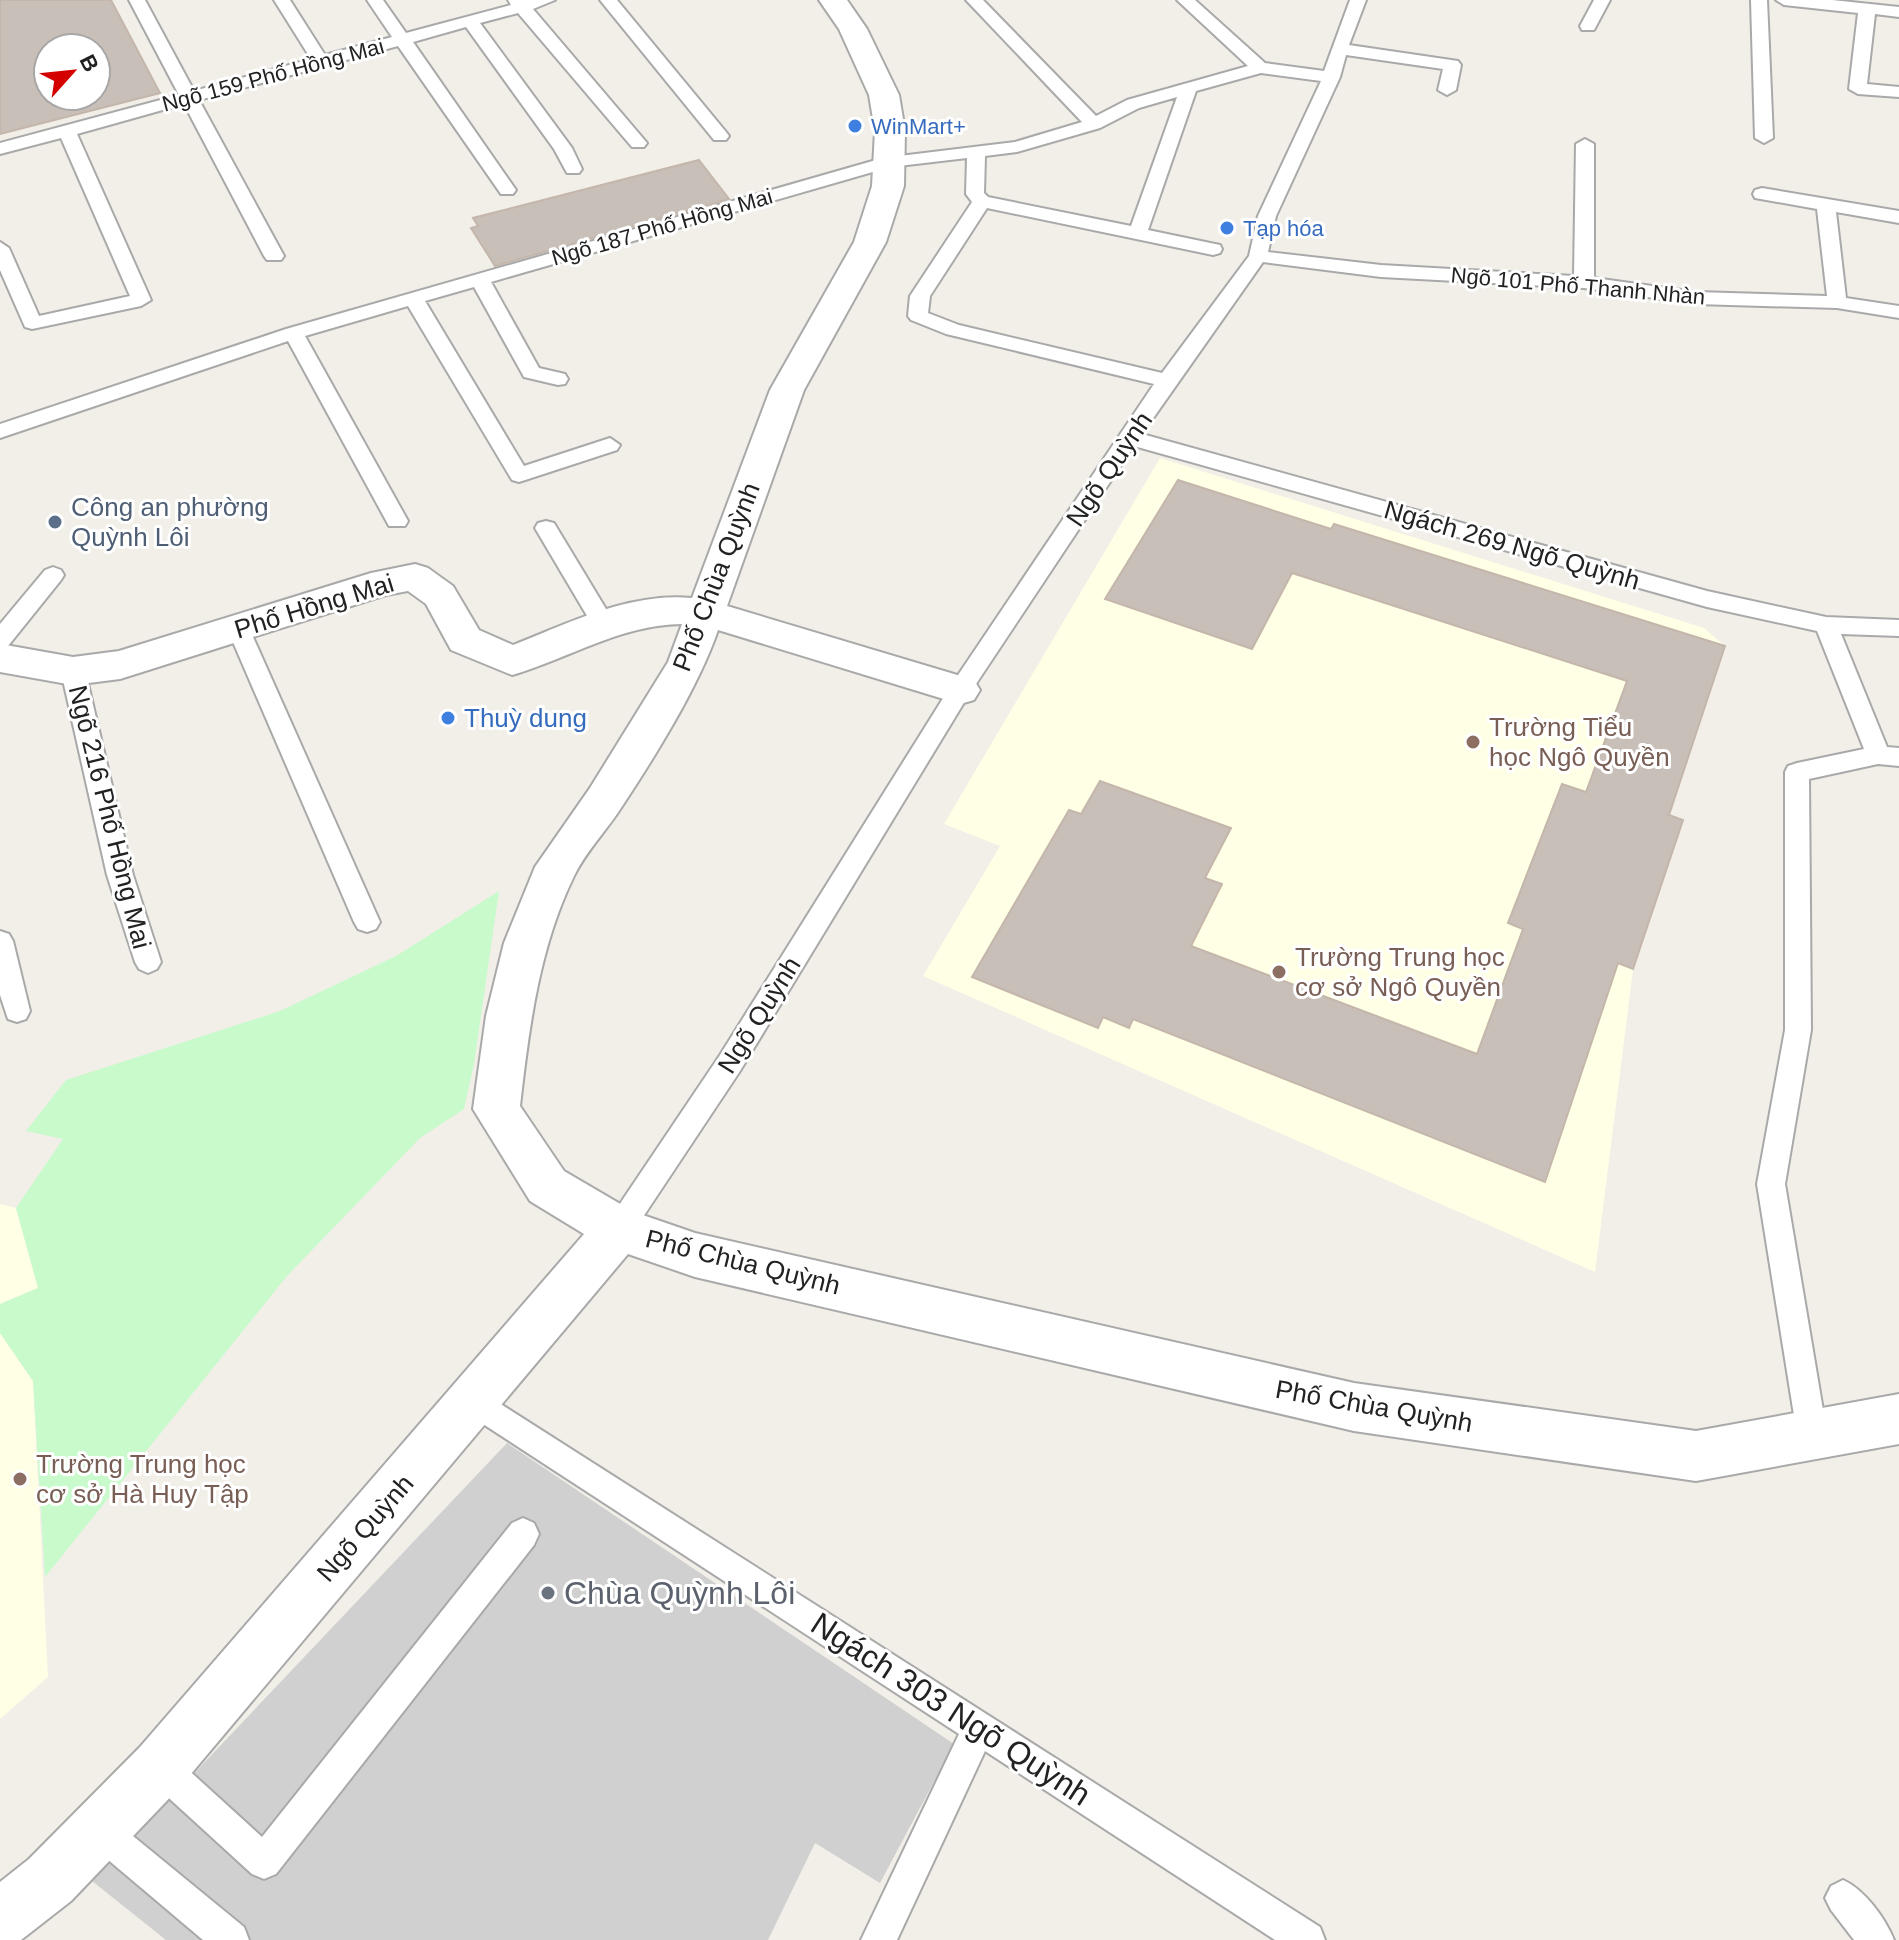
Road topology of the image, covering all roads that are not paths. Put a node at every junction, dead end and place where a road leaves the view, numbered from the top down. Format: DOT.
graph roads {
  1 [pos="137,0"];
  2 [pos="282,0"];
  3 [pos="375,0"];
  4 [pos="547,0"];
  5 [pos="608,0"];
  6 [pos="833,0"];
  7 [pos="974,0"];
  8 [pos="1185,0"];
  9 [pos="1358,0"];
  10 [pos="1602,0"];
  11 [pos="1759,0"];
  12 [pos="1784,0"];
  13 [pos="518,4"];
  14 [pos="1867,9"];
  15 [pos="1899,12"];
  16 [pos="470,21"];
  17 [pos="1588,26"];
  18 [pos="402,40"];
  19 [pos="1339,49"];
  20 [pos="321,62"];
  21 [pos="1260,68"];
  22 [pos="1331,77"];
  23 [pos="1189,88"];
  24 [pos="1447,90"];
  25 [pos="1899,92"];
  26 [pos="188,98"];
  27 [pos="1094,124"];
  28 [pos="67,131"];
  29 [pos="720,136"];
  30 [pos="1764,138"];
  31 [pos="638,143"];
  32 [pos="1585,144"];
  33 [pos="0,149"];
  34 [pos="976,152"];
  35 [pos="889,162"];
  36 [pos="573,169"];
  37 [pos="507,190"];
  38 [pos="1762,194"];
  39 [pos="982,201"];
  40 [pos="1826,206"];
  41 [pos="1899,217"];
  42 [pos="1138,232"];
  43 [pos="0,248"];
  44 [pos="1213,249"];
  45 [pos="274,256"];
  46 [pos="1258,256"];
  47 [pos="479,279"];
  48 [pos="1584,282"];
  49 [pos="413,298"];
  50 [pos="1837,302"];
  51 [pos="1899,312"];
  52 [pos="293,333"];
  53 [pos="558,379"];
  54 [pos="1167,381"];
  55 [pos="0,431"];
  56 [pos="1130,438"];
  57 [pos="610,445"];
  58 [pos="397,521"];
  59 [pos="546,528"];
  60 [pos="53,575"];
  61 [pos="706,613"];
  62 [pos="604,625"];
  63 [pos="1826,625"];
  64 [pos="238,628"];
  65 [pos="1899,628"];
  66 [pos="0,640"];
  67 [pos="0,658"];
  68 [pos="73,671"];
  69 [pos="960,690"];
  70 [pos="1888,756"];
  71 [pos="367,922"];
  72 [pos="0,941"];
  73 [pos="148,962"];
  74 [pos="17,1011"];
  75 [pos="619,1229"];
  76 [pos="474,1401"];
  77 [pos="1899,1419"];
  78 [pos="1812,1434"];
  79 [pos="523,1534"];
  80 [pos="979,1728"];
  81 [pos="160,1767"];
  82 [pos="99,1830"];
  83 [pos="1843,1898"];
  84 [pos="0,1919"];
  85 [pos="231,1940"];
  86 [pos="879,1940"];
  87 [pos="1307,1940"];
  88 [pos="1876,1940"];
  1 -- 26 [label="lane"];
  2 -- 20 [label="lane"];
  3 -- 18 [label="lane"];
  4 -- 13 [label="lane, Ngõ 159 Phố Hồng Mai"];
  5 -- 29 [label="lane"];
  6 -- 35 [label="street, Phố Chùa Quỳnh"];
  7 -- 27 [label="lane"];
  8 -- 21 [label="lane"];
  9 -- 19 [label="lane, Ngõ Quỳnh"];
  10 -- 17 [label="lane"];
  11 -- 30 [label="lane"];
  12 -- 14 [label="lane"];
  13 -- 16 [label="lane, Ngõ 159 Phố Hồng Mai"];
  13 -- 31 [label="lane"];
  14 -- 15 [label="lane"];
  14 -- 25 [label="lane"];
  16 -- 18 [label="lane, Ngõ 159 Phố Hồng Mai"];
  16 -- 36 [label="lane"];
  18 -- 20 [label="lane, Ngõ 159 Phố Hồng Mai"];
  18 -- 37 [label="lane"];
  19 -- 22 [label="lane, Ngõ Quỳnh"];
  19 -- 24 [label="lane"];
  20 -- 26 [label="lane, Ngõ 159 Phố Hồng Mai"];
  21 -- 22 [label="lane, Ngõ 187 Phố Hồng Mai"];
  21 -- 23 [label="lane, Ngõ 187 Phố Hồng Mai"];
  22 -- 46 [label="lane, Ngõ Quỳnh"];
  23 -- 27 [label="lane, Ngõ 187 Phố Hồng Mai"];
  23 -- 42 [label="lane"];
  26 -- 28 [label="lane, Ngõ 159 Phố Hồng Mai"];
  26 -- 45 [label="lane"];
  27 -- 34 [label="lane, Ngõ 187 Phố Hồng Mai"];
  28 -- 33 [label="lane, Ngõ 159 Phố Hồng Mai"];
  28 -- 43 [label="lane"];
  32 -- 48 [label="lane"];
  34 -- 35 [label="lane, Ngõ 187 Phố Hồng Mai"];
  34 -- 39 [label="lane"];
  35 -- 47 [label="lane, Ngõ 187 Phố Hồng Mai"];
  35 -- 61 [label="street, Phố Chùa Quỳnh"];
  38 -- 40 [label="lane"];
  39 -- 42 [label="lane"];
  39 -- 54 [label="lane"];
  40 -- 41 [label="lane"];
  40 -- 50 [label="lane"];
  42 -- 44 [label="lane"];
  46 -- 48 [label="lane, Ngõ 101 Phố Thanh Nhàn"];
  46 -- 54 [label="lane, Ngõ Quỳnh"];
  47 -- 49 [label="lane, Ngõ 187 Phố Hồng Mai"];
  47 -- 53 [label="lane"];
  48 -- 50 [label="lane, Ngõ 101 Phố Thanh Nhàn"];
  49 -- 52 [label="lane, Ngõ 187 Phố Hồng Mai"];
  49 -- 57 [label="lane"];
  50 -- 51 [label="lane, Ngõ 101 Phố Thanh Nhàn"];
  52 -- 55 [label="lane, Ngõ 187 Phố Hồng Mai"];
  52 -- 58 [label="lane"];
  54 -- 56 [label="lane, Ngõ Quỳnh"];
  56 -- 63 [label="lane, Ngách 269 Ngõ Quỳnh"];
  56 -- 69 [label="lane, Ngõ Quỳnh"];
  59 -- 62 [label="lane"];
  60 -- 66 [label="lane"];
  61 -- 62 [label="street, Phố Hồng Mai"];
  61 -- 69 [label="street, Phố Hồng Mai"];
  61 -- 75 [label="street, Phố Chùa Quỳnh"];
  62 -- 64 [label="street, Phố Hồng Mai"];
  63 -- 65 [label="lane, Ngách 269 Ngõ Quỳnh"];
  63 -- 70 [label="lane"];
  64 -- 68 [label="street, Phố Hồng Mai"];
  64 -- 71 [label="lane"];
  67 -- 68 [label="street, Phố Hồng Mai"];
  68 -- 73 [label="lane, Ngõ 216 Phố Hồng Mai"];
  69 -- 75 [label="lane, Ngõ Quỳnh"];
  70 -- 78 [label="lane"];
  72 -- 74 [label="lane"];
  75 -- 76 [label="street, Ngõ Quỳnh"];
  75 -- 78 [label="street, Phố Chùa Quỳnh"];
  76 -- 80 [label="lane, Ngách 303 Ngõ Quỳnh"];
  76 -- 81 [label="street, Ngõ Quỳnh"];
  77 -- 78 [label="street, Phố Chùa Quỳnh"];
  79 -- 81 [label="lane"];
  80 -- 86 [label="lane"];
  80 -- 87 [label="lane, Ngách 303 Ngõ Quỳnh"];
  81 -- 82 [label="street, Ngõ Quỳnh"];
  82 -- 84 [label="street, Ngõ Quỳnh"];
  82 -- 85 [label="lane"];
  83 -- 88 [label="lane"];
}
